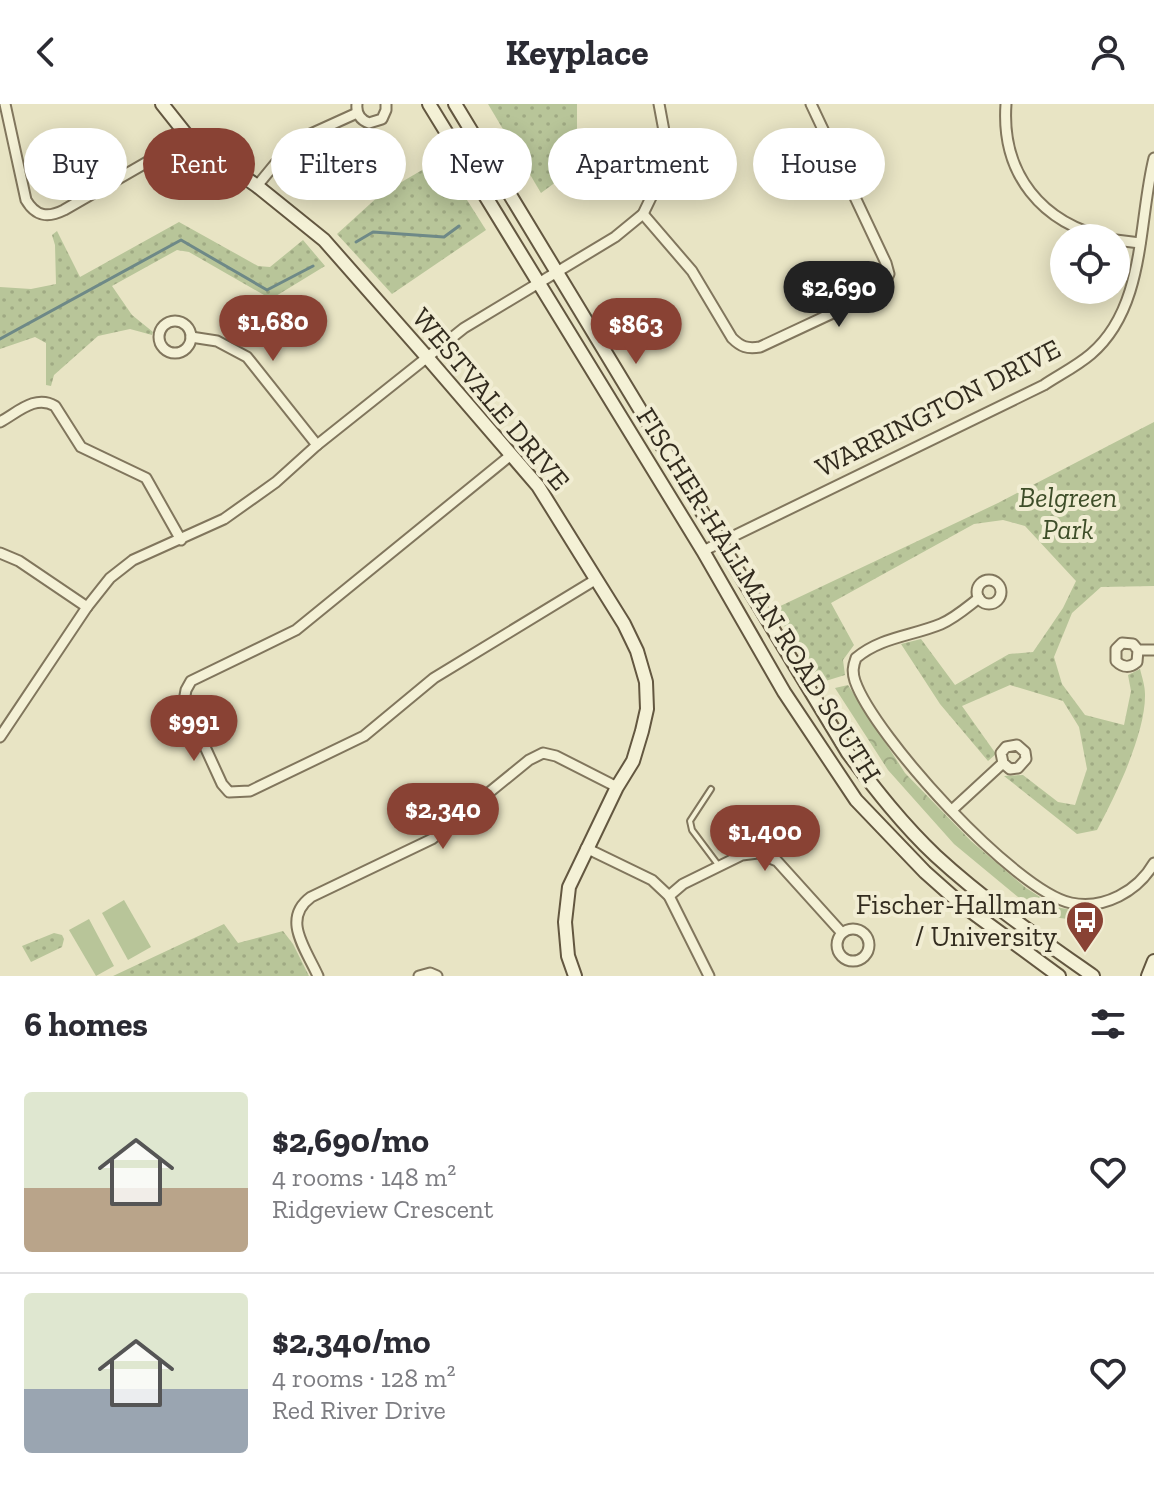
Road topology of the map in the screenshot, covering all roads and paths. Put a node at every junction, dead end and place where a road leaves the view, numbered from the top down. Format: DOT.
graph roads {
  1 [pos="5,104"];
  2 [pos="162,104"];
  3 [pos="386,104"];
  4 [pos="429,104"];
  5 [pos="455,104"];
  6 [pos="659,104"];
  7 [pos="811,104"];
  8 [pos="1006,104"];
  9 [pos="357,108"];
  10 [pos="181,128"];
  11 [pos="1154,158"];
  12 [pos="143,164"];
  13 [pos="257,186"];
  14 [pos="643,214"];
  15 [pos="1069,224"];
  16 [pos="1130,242"];
  17 [pos="1140,243"];
  18 [pos="557,271"];
  19 [pos="537,282"];
  20 [pos="191,337"];
  21 [pos="426,356"];
  22 [pos="0,422"];
  23 [pos="317,445"];
  24 [pos="511,455"];
  25 [pos="181,540"];
  26 [pos="719,543"];
  27 [pos="703,551"];
  28 [pos="0,553"];
  29 [pos="595,580"];
  30 [pos="979,598"];
  31 [pos="87,607"];
  32 [pos="1138,650"];
  33 [pos="1154,650"];
  34 [pos="2,732"];
  35 [pos="1003,763"];
  36 [pos="617,787"];
  37 [pos="711,789"];
  38 [pos="952,810"];
  39 [pos="586,848"];
  40 [pos="1154,863"];
  41 [pos="719,866"];
  42 [pos="669,896"];
  43 [pos="842,933"];
  44 [pos="1154,961"];
  45 [pos="318,976"];
  46 [pos="419,976"];
  47 [pos="437,976"];
  48 [pos="575,976"];
  49 [pos="709,976"];
  50 [pos="1059,976"];
  51 [pos="1093,976"];
  52 [pos="1148,976"];
  1 -- 12 [label="street"];
  2 -- 10 [label="main road, WESTVALE DRIVE"];
  3 -- 9 [label="street"];
  4 -- 19 [label="main road, FISCHER-HALLMAN ROAD SOUTH"];
  5 -- 18 [label="main road, FISCHER-HALLMAN ROAD SOUTH"];
  6 -- 14 [label="street"];
  7 -- 14 [label="street"];
  8 -- 15 [label="street"];
  9 -- 13 [label="street"];
  11 -- 17 [label="street, WARRINGTON DRIVE"];
  13 -- 21 [label="main road, WESTVALE DRIVE"];
  14 -- 18 [label="street"];
  16 -- 17 [label="street"];
  17 -- 26 [label="street, WARRINGTON DRIVE"];
  18 -- 19 [label="street"];
  18 -- 26 [label="main road, FISCHER-HALLMAN ROAD SOUTH"];
  19 -- 21 [label="street"];
  19 -- 27 [label="main road, FISCHER-HALLMAN ROAD SOUTH"];
  20 -- 23 [label="street"];
  21 -- 23 [label="street"];
  21 -- 24 [label="main road, WESTVALE DRIVE"];
  22 -- 25 [label="street"];
  23 -- 25 [label="street"];
  24 -- 29 [label="main road, WESTVALE DRIVE"];
  24 -- 29 [label="street"];
  25 -- 31 [label="street"];
  26 -- 27 [label="street, WARRINGTON DRIVE"];
  26 -- 51 [label="main road, FISCHER-HALLMAN ROAD SOUTH"];
  27 -- 50 [label="main road, FISCHER-HALLMAN ROAD SOUTH"];
  28 -- 31 [label="street"];
  29 -- 36 [label="main road, WESTVALE DRIVE"];
  30 -- 38 [label="street"];
  31 -- 34 [label="street"];
  32 -- 33 [label="street"];
  35 -- 38 [label="street"];
  36 -- 39 [label="main road, WESTVALE DRIVE"];
  36 -- 45 [label="street"];
  37 -- 41 [label="lane"];
  38 -- 40 [label="street"];
  39 -- 42 [label="street"];
  39 -- 48 [label="main road, WESTVALE DRIVE"];
  41 -- 42 [label="street"];
  41 -- 43 [label="street"];
  42 -- 49 [label="street"];
  44 -- 52 [label="main road"];
  46 -- 47 [label="street"];
}
